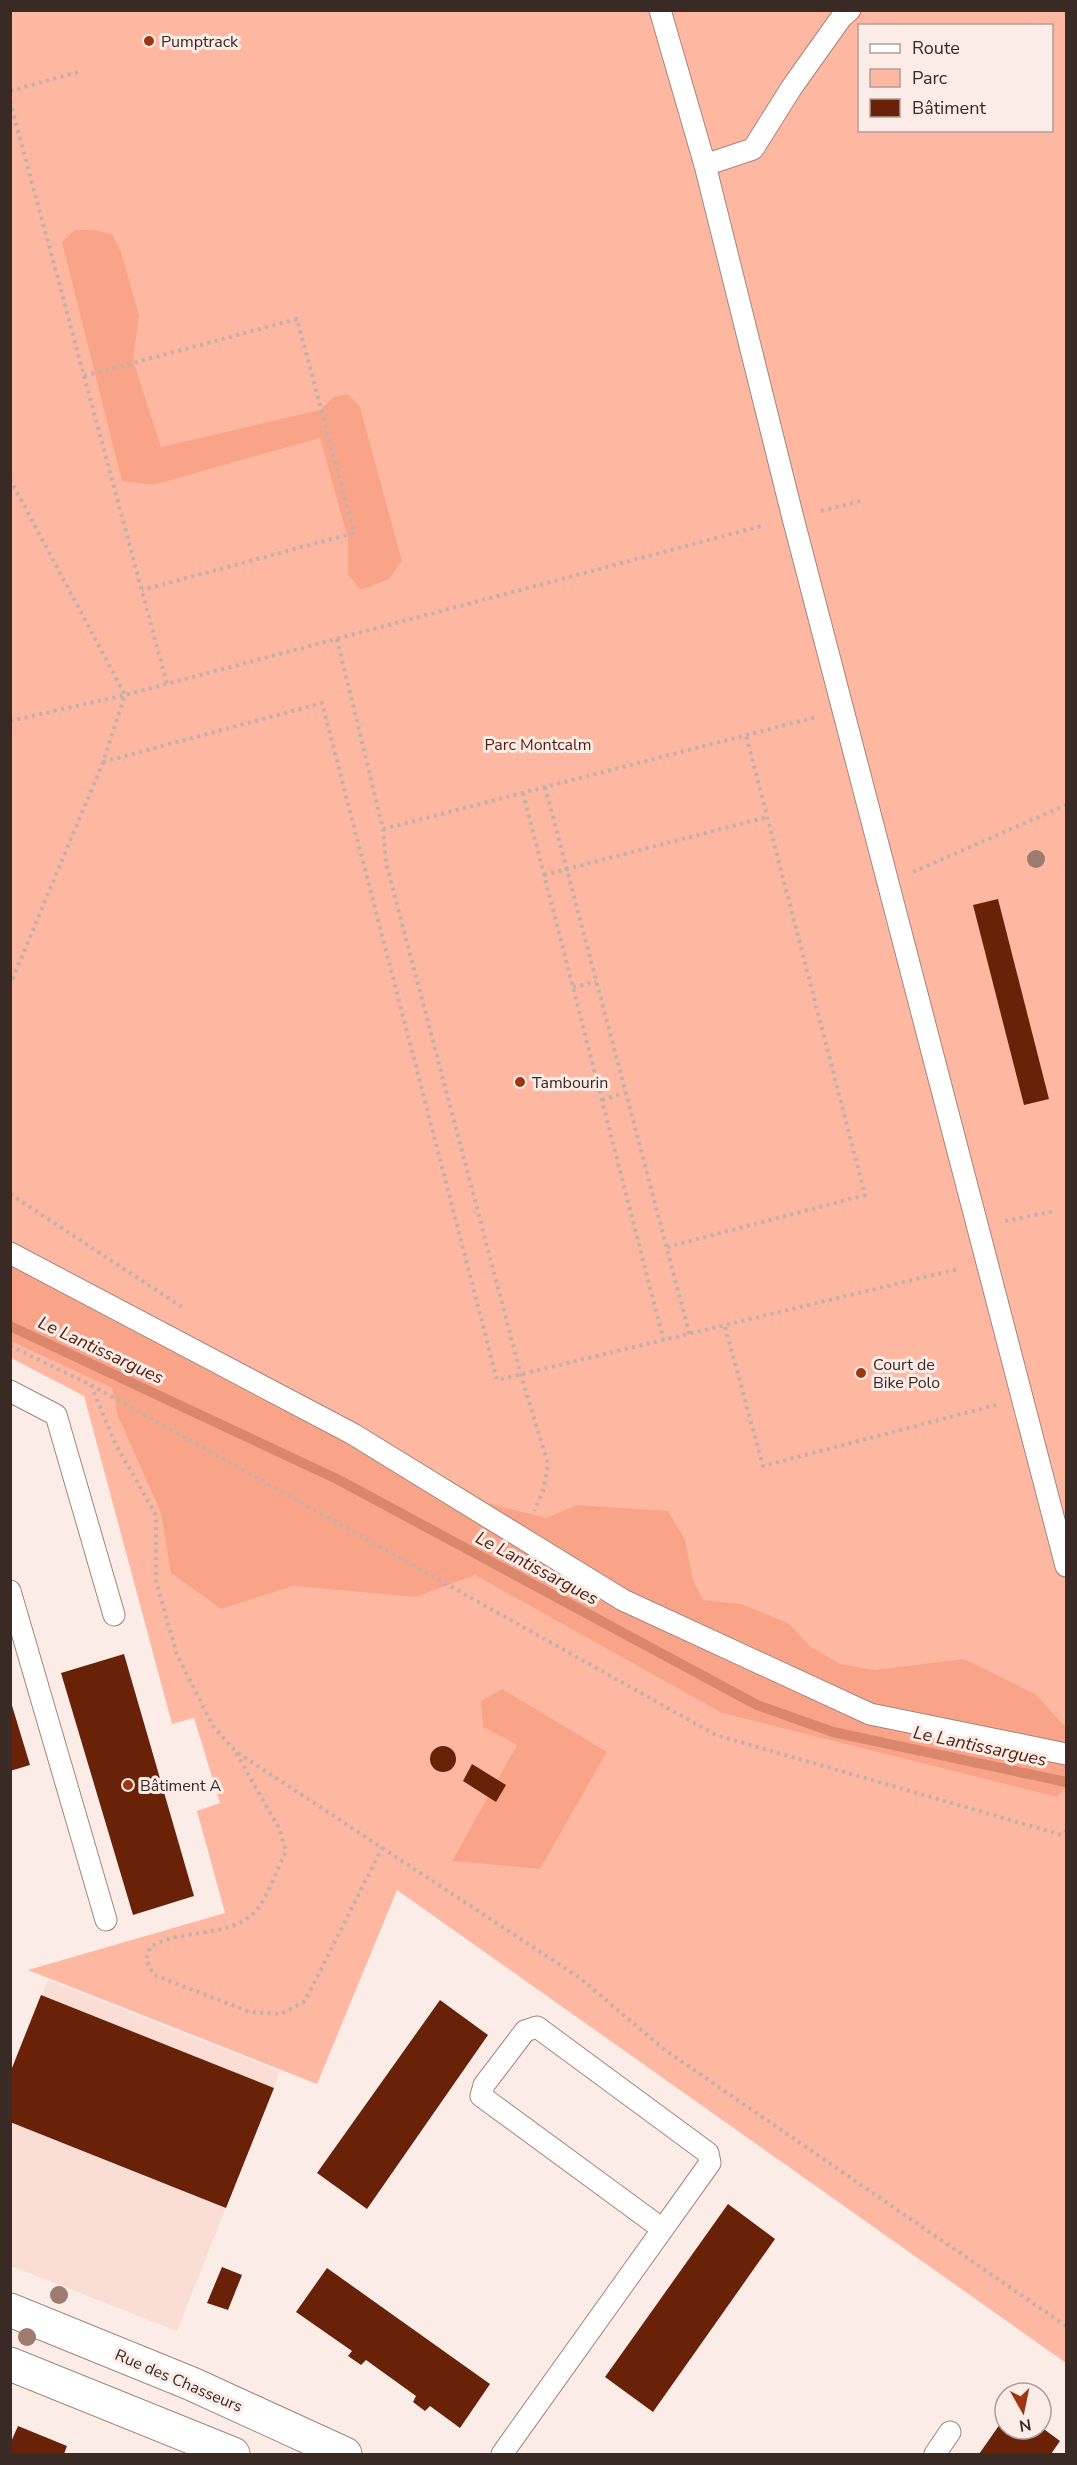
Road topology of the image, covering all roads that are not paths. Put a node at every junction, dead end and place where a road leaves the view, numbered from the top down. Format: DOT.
graph roads {
  1 [pos="660,10"];
  2 [pos="850,10"];
  3 [pos="705,165"];
  4 [pos="10,1253"];
  5 [pos="10,1391"];
  6 [pos="1066,1566"];
  7 [pos="10,1591"];
  8 [pos="114,1615"];
  9 [pos="1066,1754"];
  10 [pos="106,1920"];
  11 [pos="661,2228"];
  12 [pos="10,2310"];
  13 [pos="10,2364"];
  14 [pos="950,2432"];
  15 [pos="233,2454"];
  16 [pos="345,2454"];
  17 [pos="502,2454"];
  18 [pos="934,2454"];
  1 -- 3 [label="lane"];
  2 -- 3 [label="lane"];
  3 -- 6 [label="lane"];
  4 -- 9 [label="lane"];
  5 -- 8 [label="lane"];
  7 -- 10 [label="lane"];
  11 -- 11 [label="lane"];
  11 -- 17 [label="lane"];
  12 -- 16 [label="street, Rue des Chasseurs"];
  13 -- 15 [label="street"];
  14 -- 18 [label="lane"];
}
